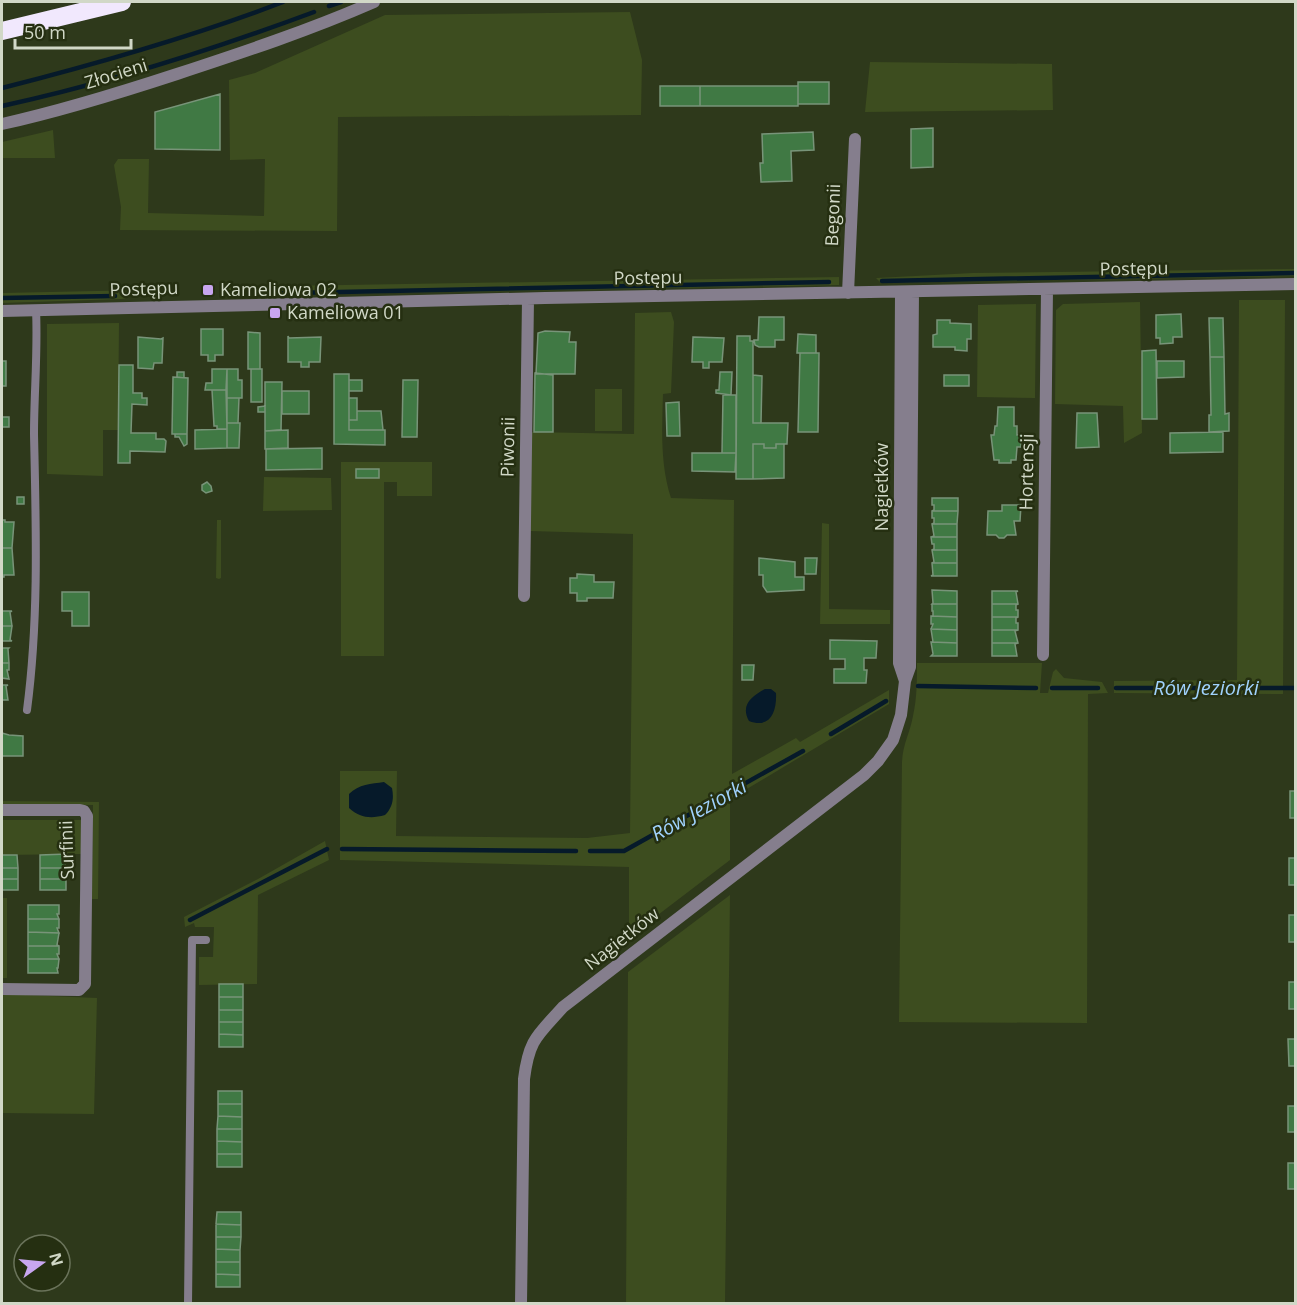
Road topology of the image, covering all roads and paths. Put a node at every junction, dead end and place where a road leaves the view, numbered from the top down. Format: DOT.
graph roads {
  1 [pos="123,2"];
  2 [pos="374,2"];
  3 [pos="2,31"];
  4 [pos="2,124"];
  5 [pos="855,139"];
  6 [pos="1296,284"];
  7 [pos="1047,290"];
  8 [pos="907,292"];
  9 [pos="848,293"];
  10 [pos="528,299"];
  11 [pos="36,310"];
  12 [pos="2,311"];
  13 [pos="524,596"];
  14 [pos="1044,655"];
  15 [pos="27,710"];
  16 [pos="2,810"];
  17 [pos="206,940"];
  18 [pos="2,989"];
  19 [pos="188,1304"];
  20 [pos="521,1304"];
  1 -- 3 [label="highway"];
  2 -- 4 [label="street, Złocieni"];
  5 -- 9 [label="street, Begonii"];
  6 -- 7 [label="street, Postępu"];
  7 -- 8 [label="street, Postępu"];
  7 -- 14 [label="street, Hortensji"];
  8 -- 9 [label="street, Postępu"];
  8 -- 20 [label="street, Nagietków"];
  9 -- 10 [label="street, Postępu"];
  10 -- 11 [label="street, Postępu"];
  10 -- 13 [label="street, Piwonii"];
  11 -- 12 [label="street, Postępu"];
  11 -- 15 [label="lane"];
  16 -- 18 [label="street, Surfinii"];
  17 -- 19 [label="lane"];
}
